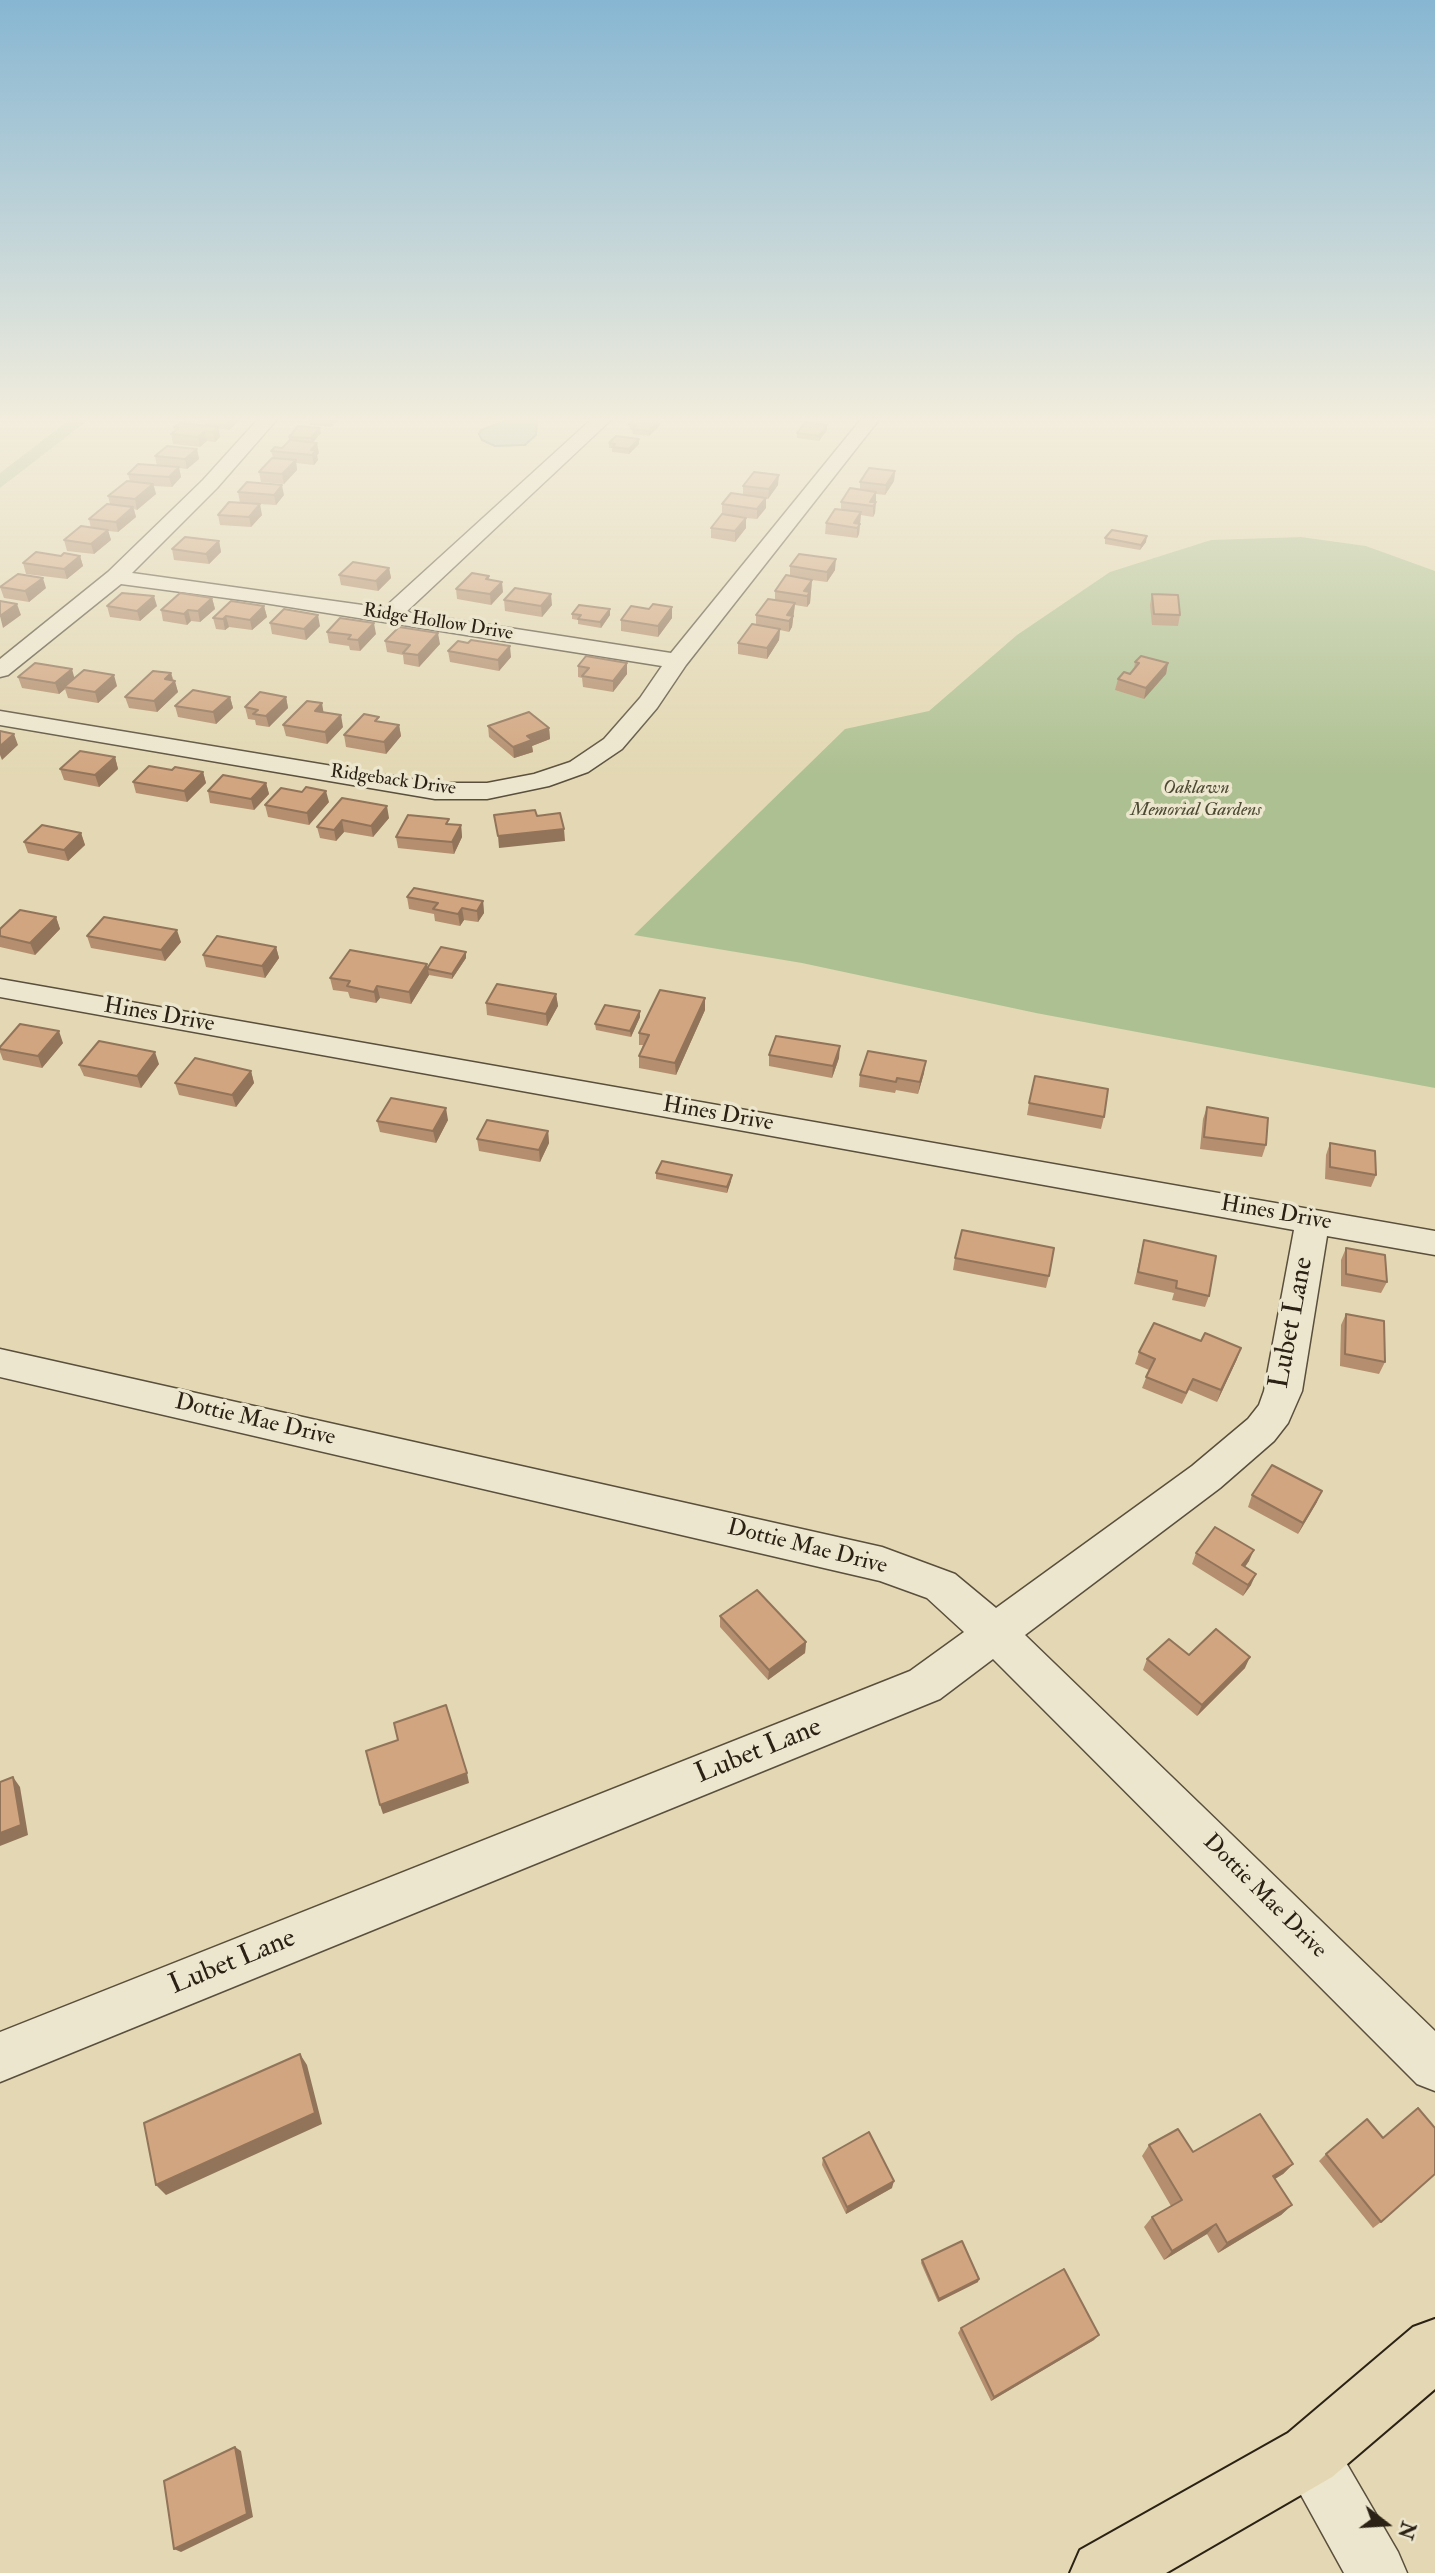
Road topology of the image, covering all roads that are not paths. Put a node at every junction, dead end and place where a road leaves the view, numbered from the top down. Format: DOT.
graph roads {
  1 [pos="156,537"];
  2 [pos="475,537"];
  3 [pos="776,537"];
  4 [pos="116,577"];
  5 [pos="390,615"];
  6 [pos="677,661"];
  7 [pos="0,670"];
  8 [pos="0,718"];
  9 [pos="0,988"];
  10 [pos="1313,1221"];
  11 [pos="1435,1243"];
  12 [pos="0,1363"];
  13 [pos="995,1633"];
  14 [pos="0,2057"];
  15 [pos="1435,2066"];
  16 [pos="1435,2349"];
  17 [pos="1310,2455"];
  18 [pos="1103,2573"];
  19 [pos="1377,2573"];
  1 -- 4 [label="street"];
  2 -- 5 [label="street"];
  3 -- 6 [label="street, Ridgeback Drive"];
  4 -- 5 [label="street, Ridge Hollow Drive"];
  4 -- 7 [label="street"];
  5 -- 6 [label="street, Ridge Hollow Drive"];
  6 -- 8 [label="street, Ridgeback Drive"];
  9 -- 10 [label="street, Hines Drive"];
  10 -- 11 [label="street, Hines Drive"];
  10 -- 13 [label="street, Lubet Lane"];
  12 -- 13 [label="street, Dottie Mae Drive"];
  13 -- 14 [label="street, Lubet Lane"];
  13 -- 15 [label="street, Dottie Mae Drive"];
  16 -- 17 [label="main road"];
  17 -- 18 [label="main road"];
  17 -- 19 [label="street"];
}
